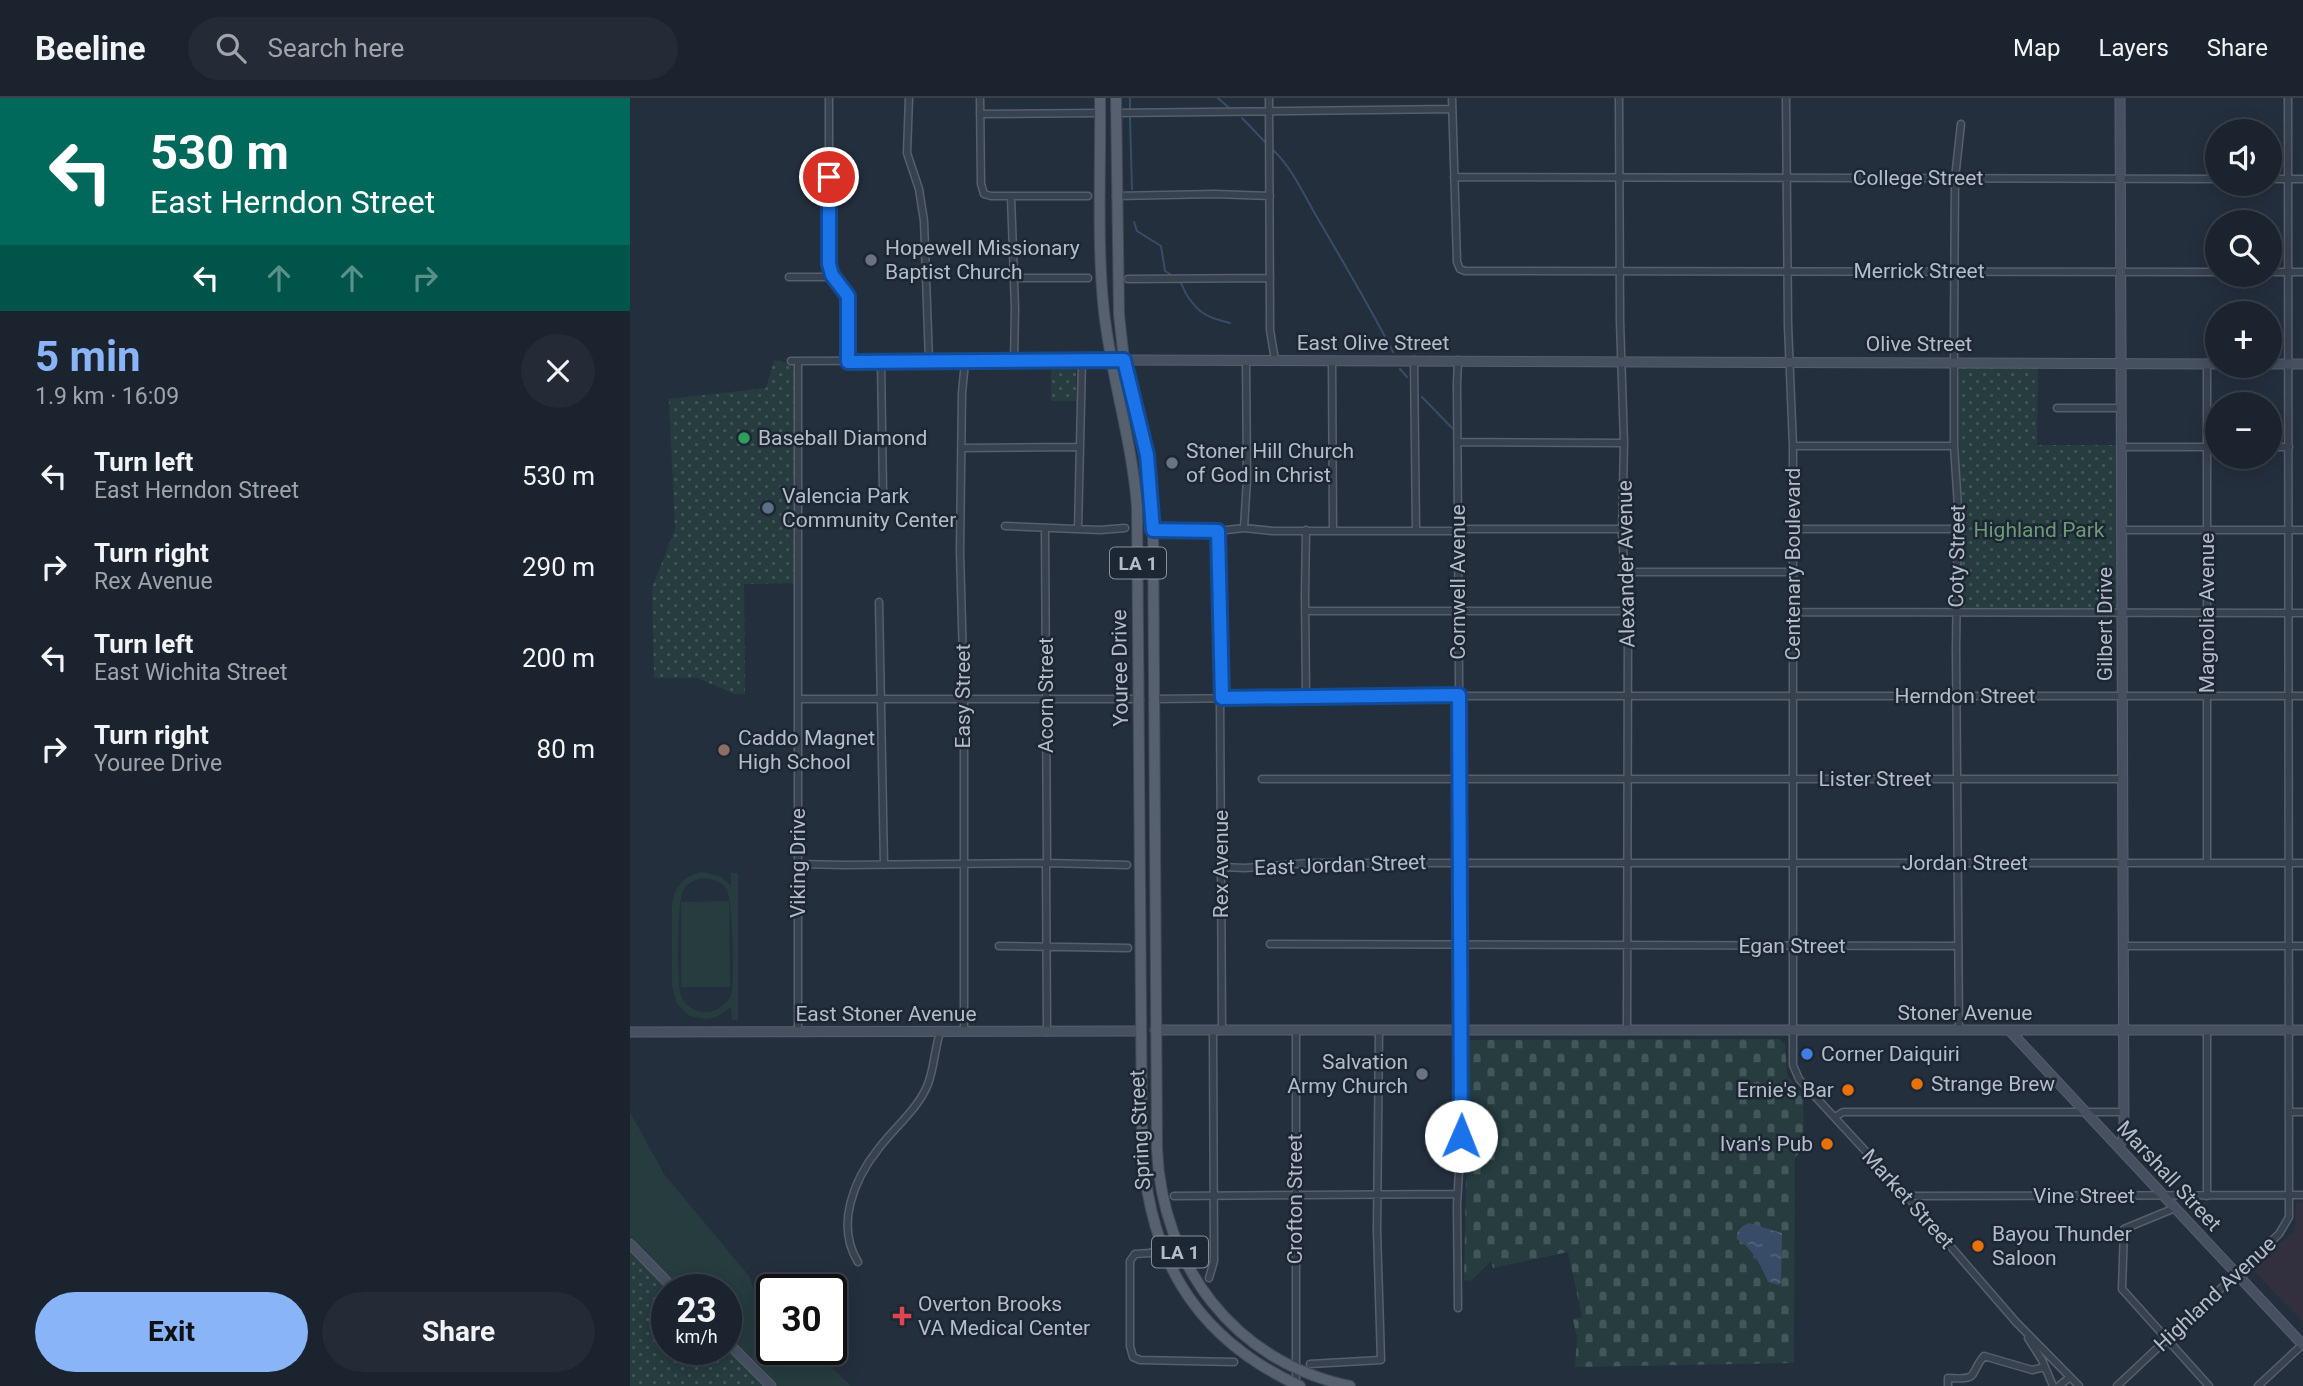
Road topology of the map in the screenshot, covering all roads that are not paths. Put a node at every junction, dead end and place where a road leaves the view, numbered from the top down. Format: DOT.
graph roads {
  1 [pos="829,98"];
  2 [pos="909,98"];
  3 [pos="980,98"];
  4 [pos="1100,98"];
  5 [pos="1116,98"];
  6 [pos="1269,98"];
  7 [pos="1452,98"];
  8 [pos="1619,98"];
  9 [pos="1786,98"];
  10 [pos="2120,98"];
  11 [pos="2288,98"];
  12 [pos="1452,109"];
  13 [pos="1269,112"];
  14 [pos="1100,113"];
  15 [pos="1116,113"];
  16 [pos="980,114"];
  17 [pos="1961,124"];
  18 [pos="1454,177"];
  19 [pos="1619,177"];
  20 [pos="1787,178"];
  21 [pos="1955,178"];
  22 [pos="2120,179"];
  23 [pos="2205,179"];
  24 [pos="2282,179"];
  25 [pos="2288,179"];
  26 [pos="2303,179"];
  27 [pos="1011,196"];
  28 [pos="1088,196"];
  29 [pos="1116,196"];
  30 [pos="1270,196"];
  31 [pos="1620,270"];
  32 [pos="1787,271"];
  33 [pos="1955,271"];
  34 [pos="2121,272"];
  35 [pos="2205,272"];
  36 [pos="2282,272"];
  37 [pos="2289,272"];
  38 [pos="2303,272"];
  39 [pos="832,275"];
  40 [pos="789,276"];
  41 [pos="1015,278"];
  42 [pos="1088,278"];
  43 [pos="1270,278"];
  44 [pos="1128,279"];
  45 [pos="1111,360"];
  46 [pos="1124,360"];
  47 [pos="1246,360"];
  48 [pos="1275,360"];
  49 [pos="1332,360"];
  50 [pos="1414,360"];
  51 [pos="1458,360"];
  52 [pos="881,361"];
  53 [pos="929,361"];
  54 [pos="1082,361"];
  55 [pos="1621,361"];
  56 [pos="1791,361"];
  57 [pos="848,362"];
  58 [pos="965,362"];
  59 [pos="1014,362"];
  60 [pos="1955,362"];
  61 [pos="2121,363"];
  62 [pos="2205,364"];
  63 [pos="2282,364"];
  64 [pos="2289,364"];
  65 [pos="2303,364"];
  66 [pos="2057,408"];
  67 [pos="2121,408"];
  68 [pos="1458,442"];
  69 [pos="1623,443"];
  70 [pos="1793,446"];
  71 [pos="1954,446"];
  72 [pos="1080,447"];
  73 [pos="2122,447"];
  74 [pos="2205,447"];
  75 [pos="2282,447"];
  76 [pos="2289,447"];
  77 [pos="962,448"];
  78 [pos="2206,469"];
  79 [pos="883,492"];
  80 [pos="1005,526"];
  81 [pos="1045,528"];
  82 [pos="1125,528"];
  83 [pos="1244,528"];
  84 [pos="1078,529"];
  85 [pos="1622,529"];
  86 [pos="1793,529"];
  87 [pos="1957,529"];
  88 [pos="1153,530"];
  89 [pos="1306,530"];
  90 [pos="1458,530"];
  91 [pos="2122,530"];
  92 [pos="2207,530"];
  93 [pos="2289,530"];
  94 [pos="2303,530"];
  95 [pos="1218,531"];
  96 [pos="1333,531"];
  97 [pos="1416,531"];
  98 [pos="1624,572"];
  99 [pos="1793,572"];
  100 [pos="880,602"];
  101 [pos="1305,611"];
  102 [pos="1628,611"];
  103 [pos="1458,612"];
  104 [pos="1793,612"];
  105 [pos="1956,612"];
  106 [pos="2122,613"];
  107 [pos="2207,613"];
  108 [pos="2289,613"];
  109 [pos="2303,613"];
  110 [pos="1459,695"];
  111 [pos="1628,695"];
  112 [pos="2123,695"];
  113 [pos="2289,695"];
  114 [pos="2303,695"];
  115 [pos="1793,696"];
  116 [pos="1957,696"];
  117 [pos="2206,696"];
  118 [pos="799,697"];
  119 [pos="1306,697"];
  120 [pos="882,698"];
  121 [pos="964,698"];
  122 [pos="1046,698"];
  123 [pos="1221,698"];
  124 [pos="1140,699"];
  125 [pos="1155,699"];
  126 [pos="1262,779"];
  127 [pos="1459,779"];
  128 [pos="1627,779"];
  129 [pos="1793,779"];
  130 [pos="1957,779"];
  131 [pos="2123,779"];
  132 [pos="1047,863"];
  133 [pos="1460,863"];
  134 [pos="1627,863"];
  135 [pos="1793,863"];
  136 [pos="1958,863"];
  137 [pos="2124,863"];
  138 [pos="2207,863"];
  139 [pos="2289,863"];
  140 [pos="2303,863"];
  141 [pos="798,864"];
  142 [pos="964,864"];
  143 [pos="884,865"];
  144 [pos="1127,865"];
  145 [pos="1221,867"];
  146 [pos="1270,944"];
  147 [pos="999,946"];
  148 [pos="1461,946"];
  149 [pos="1627,946"];
  150 [pos="1793,946"];
  151 [pos="1958,946"];
  152 [pos="2124,946"];
  153 [pos="2290,946"];
  154 [pos="2303,946"];
  155 [pos="1047,947"];
  156 [pos="1128,948"];
  157 [pos="1155,1030"];
  158 [pos="1217,1030"];
  159 [pos="1296,1030"];
  160 [pos="1379,1030"];
  161 [pos="1462,1030"];
  162 [pos="1627,1030"];
  163 [pos="1793,1030"];
  164 [pos="1959,1030"];
  165 [pos="2009,1030"];
  166 [pos="2124,1030"];
  167 [pos="2207,1030"];
  168 [pos="2290,1030"];
  169 [pos="2303,1030"];
  170 [pos="964,1031"];
  171 [pos="1141,1031"];
  172 [pos="630,1032"];
  173 [pos="798,1032"];
  174 [pos="940,1032"];
  175 [pos="1047,1032"];
  176 [pos="2086,1112"];
  177 [pos="2124,1112"];
  178 [pos="2290,1112"];
  179 [pos="2303,1112"];
  180 [pos="1835,1117"];
  181 [pos="2119,1147"];
  182 [pos="1457,1194"];
  183 [pos="1295,1195"];
  184 [pos="1378,1195"];
  185 [pos="2163,1195"];
  186 [pos="2290,1195"];
  187 [pos="2303,1195"];
  188 [pos="1174,1196"];
  189 [pos="1213,1196"];
  190 [pos="1906,1196"];
  191 [pos="2207,1196"];
  192 [pos="2175,1208"];
  193 [pos="630,1243"];
  194 [pos="1162,1248"];
  195 [pos="858,1262"];
  196 [pos="659,1274"];
  197 [pos="2236,1274"];
  198 [pos="1209,1278"];
  199 [pos="1458,1308"];
  200 [pos="2016,1322"];
  201 [pos="2166,1340"];
  202 [pos="2303,1345"];
  203 [pos="742,1357"];
  204 [pos="1234,1362"];
  205 [pos="1310,1364"];
  206 [pos="2045,1367"];
  207 [pos="1296,1369"];
  208 [pos="2070,1377"];
  209 [pos="1298,1385"];
  210 [pos="771,1386"];
  211 [pos="1350,1386"];
  212 [pos="1948,1386"];
  213 [pos="2053,1386"];
  214 [pos="2059,1386"];
  215 [pos="2079,1386"];
  216 [pos="2117,1386"];
  217 [pos="2208,1386"];
  218 [pos="2258,1386"];
  1 -- 39 [label="street"];
  2 -- 53 [label="street"];
  3 -- 16 [label="street"];
  4 -- 14 [label="main road, Youree Drive / LA 1"];
  5 -- 15 [label="main road, Youree Drive / LA 1"];
  6 -- 13 [label="street"];
  7 -- 12 [label="street"];
  8 -- 19 [label="street, Alexander Avenue"];
  9 -- 20 [label="street, Centenary Boulevard"];
  10 -- 22 [label="street, Gilbert Drive"];
  11 -- 25 [label="street, Highland Avenue"];
  12 -- 13 [label="street"];
  12 -- 18 [label="street"];
  13 -- 15 [label="street"];
  13 -- 30 [label="street"];
  14 -- 16 [label="street"];
  14 -- 45 [label="main road, Youree Drive / LA 1"];
  15 -- 29 [label="main road, Youree Drive / LA 1"];
  16 -- 27 [label="street"];
  17 -- 21 [label="street, Coty Street"];
  18 -- 19 [label="street, College Street"];
  18 -- 31 [label="street, Merrick Street"];
  19 -- 20 [label="street, College Street"];
  19 -- 31 [label="street, Alexander Avenue"];
  20 -- 21 [label="street, College Street"];
  20 -- 32 [label="street, Centenary Boulevard"];
  21 -- 22 [label="street, College Street"];
  21 -- 33 [label="street, Coty Street"];
  22 -- 23 [label="street, College Street"];
  22 -- 34 [label="street, Gilbert Drive"];
  24 -- 25 [label="street"];
  25 -- 26 [label="street"];
  25 -- 37 [label="street, Highland Avenue"];
  27 -- 28 [label="street"];
  27 -- 41 [label="street"];
  29 -- 30 [label="street"];
  29 -- 46 [label="main road, Youree Drive / LA 1"];
  30 -- 43 [label="street"];
  31 -- 32 [label="street, Merrick Street"];
  31 -- 55 [label="street, Alexander Avenue"];
  32 -- 33 [label="street, Merrick Street"];
  32 -- 56 [label="street, Centenary Boulevard"];
  33 -- 34 [label="street, Merrick Street"];
  33 -- 60 [label="street, Coty Street"];
  34 -- 35 [label="street, Merrick Street"];
  34 -- 61 [label="street, Gilbert Drive"];
  36 -- 37 [label="street"];
  37 -- 38 [label="street"];
  37 -- 64 [label="street, Highland Avenue"];
  39 -- 40 [label="street"];
  39 -- 57 [label="street"];
  41 -- 42 [label="street"];
  41 -- 59 [label="street"];
  43 -- 44 [label="street"];
  43 -- 48 [label="street"];
  45 -- 46 [label="main road"];
  45 -- 54 [label="street"];
  45 -- 124 [label="main road, Youree Drive / LA 1"];
  46 -- 47 [label="street, East Olive Street"];
  46 -- 88 [label="main road, Youree Drive / LA 1"];
  47 -- 48 [label="street, East Olive Street"];
  47 -- 83 [label="street"];
  48 -- 49 [label="street, East Olive Street"];
  49 -- 50 [label="street, East Olive Street"];
  49 -- 96 [label="street"];
  50 -- 51 [label="street, East Olive Street"];
  50 -- 97 [label="street"];
  51 -- 55 [label="street, East Olive Street"];
  51 -- 68 [label="street, Cornwell Avenue"];
  52 -- 53 [label="street"];
  52 -- 57 [label="street"];
  52 -- 79 [label="street"];
  53 -- 58 [label="street"];
  54 -- 59 [label="street"];
  54 -- 72 [label="street"];
  55 -- 56 [label="street, Olive Street"];
  55 -- 69 [label="street, Alexander Avenue"];
  56 -- 60 [label="street, Olive Street"];
  56 -- 70 [label="street, Centenary Boulevard"];
  57 -- 118 [label="street, Viking Drive"];
  58 -- 59 [label="street"];
  58 -- 77 [label="street, Easy Street"];
  60 -- 61 [label="street, Olive Street"];
  60 -- 71 [label="street, Coty Street"];
  61 -- 62 [label="street, Olive Street"];
  61 -- 67 [label="street, Gilbert Drive"];
  63 -- 64 [label="street"];
  64 -- 65 [label="street"];
  64 -- 76 [label="street, Highland Avenue"];
  66 -- 67 [label="street"];
  67 -- 73 [label="street, Gilbert Drive"];
  68 -- 69 [label="street"];
  68 -- 90 [label="street, Cornwell Avenue"];
  69 -- 85 [label="street, Alexander Avenue"];
  70 -- 71 [label="street"];
  70 -- 86 [label="street, Centenary Boulevard"];
  71 -- 87 [label="street, Coty Street"];
  72 -- 77 [label="street"];
  72 -- 84 [label="street"];
  73 -- 74 [label="street"];
  73 -- 91 [label="street, Gilbert Drive"];
  75 -- 76 [label="street"];
  76 -- 93 [label="street, Highland Avenue"];
  77 -- 121 [label="street, Easy Street"];
  78 -- 92 [label="street, Magnolia Avenue"];
  80 -- 81 [label="street"];
  81 -- 84 [label="street"];
  81 -- 122 [label="street, Acorn Street"];
  82 -- 84 [label="street"];
  83 -- 89 [label="street"];
  83 -- 95 [label="street"];
  85 -- 90 [label="street"];
  85 -- 98 [label="street, Alexander Avenue"];
  86 -- 87 [label="street"];
  86 -- 99 [label="street, Centenary Boulevard"];
  87 -- 105 [label="street, Coty Street"];
  88 -- 95 [label="street"];
  88 -- 125 [label="main road, Youree Drive / LA 1"];
  89 -- 96 [label="street"];
  89 -- 101 [label="street"];
  90 -- 97 [label="street"];
  90 -- 103 [label="street, Cornwell Avenue"];
  91 -- 92 [label="street"];
  91 -- 106 [label="street, Gilbert Drive"];
  92 -- 93 [label="street"];
  92 -- 107 [label="street, Magnolia Avenue"];
  93 -- 94 [label="street"];
  93 -- 108 [label="street, Highland Avenue"];
  95 -- 123 [label="street, Rex Avenue"];
  96 -- 97 [label="street"];
  98 -- 99 [label="street"];
  98 -- 102 [label="street, Alexander Avenue"];
  99 -- 104 [label="street, Centenary Boulevard"];
  100 -- 120 [label="street"];
  101 -- 103 [label="street"];
  101 -- 119 [label="street"];
  102 -- 103 [label="street"];
  102 -- 111 [label="street, Alexander Avenue"];
  103 -- 110 [label="street, Cornwell Avenue"];
  104 -- 105 [label="street"];
  104 -- 115 [label="street, Centenary Boulevard"];
  105 -- 106 [label="street"];
  105 -- 116 [label="street, Coty Street"];
  106 -- 107 [label="street"];
  106 -- 112 [label="street, Gilbert Drive"];
  107 -- 108 [label="street"];
  107 -- 117 [label="street, Magnolia Avenue"];
  108 -- 109 [label="street"];
  108 -- 113 [label="street, Highland Avenue"];
  110 -- 111 [label="street, Herndon Street"];
  110 -- 119 [label="street, Herndon Street"];
  110 -- 127 [label="street, Cornwell Avenue"];
  111 -- 115 [label="street, Herndon Street"];
  111 -- 128 [label="street, Alexander Avenue"];
  112 -- 116 [label="street, Herndon Street"];
  112 -- 117 [label="street, Herndon Street"];
  112 -- 131 [label="street, Gilbert Drive"];
  113 -- 114 [label="street, Herndon Street"];
  113 -- 117 [label="street, Herndon Street"];
  113 -- 139 [label="street, Highland Avenue"];
  115 -- 116 [label="street, Herndon Street"];
  115 -- 129 [label="street, Centenary Boulevard"];
  116 -- 130 [label="street, Coty Street"];
  117 -- 138 [label="street, Magnolia Avenue"];
  118 -- 120 [label="street"];
  118 -- 141 [label="street, Viking Drive"];
  119 -- 123 [label="street, Herndon Street"];
  120 -- 121 [label="street"];
  120 -- 143 [label="street"];
  121 -- 122 [label="street"];
  121 -- 142 [label="street, Easy Street"];
  122 -- 124 [label="street"];
  122 -- 132 [label="street, Acorn Street"];
  123 -- 125 [label="street, Herndon Street"];
  123 -- 145 [label="street, Rex Avenue"];
  124 -- 125 [label="main road"];
  124 -- 171 [label="main road, Youree Drive / LA 1"];
  125 -- 157 [label="main road, Youree Drive / LA 1"];
  126 -- 127 [label="street, Lister Street"];
  127 -- 128 [label="street, Lister Street"];
  127 -- 133 [label="street, Cornwell Avenue"];
  128 -- 129 [label="street, Lister Street"];
  128 -- 134 [label="street, Alexander Avenue"];
  129 -- 130 [label="street, Lister Street"];
  129 -- 135 [label="street, Centenary Boulevard"];
  130 -- 131 [label="street, Lister Street"];
  130 -- 136 [label="street, Coty Street"];
  131 -- 137 [label="street, Gilbert Drive"];
  132 -- 142 [label="street"];
  132 -- 144 [label="street"];
  132 -- 155 [label="street, Acorn Street"];
  133 -- 134 [label="street, East Jordan Street"];
  133 -- 145 [label="street, East Jordan Street"];
  133 -- 148 [label="street, Cornwell Avenue"];
  134 -- 135 [label="street, Jordan Street"];
  134 -- 149 [label="street, Alexander Avenue"];
  135 -- 136 [label="street, Jordan Street"];
  135 -- 150 [label="street, Centenary Boulevard"];
  136 -- 137 [label="street, Jordan Street"];
  136 -- 151 [label="street, Coty Street"];
  137 -- 138 [label="street, Jordan Street"];
  137 -- 152 [label="street, Gilbert Drive"];
  138 -- 139 [label="street, Jordan Street"];
  139 -- 140 [label="street, Jordan Street"];
  139 -- 153 [label="street, Highland Avenue"];
  141 -- 143 [label="street"];
  141 -- 173 [label="street, Viking Drive"];
  142 -- 143 [label="street"];
  142 -- 170 [label="street, Easy Street"];
  145 -- 158 [label="street, Rex Avenue"];
  146 -- 148 [label="street, Egan Street"];
  147 -- 155 [label="street"];
  148 -- 149 [label="street, Egan Street"];
  148 -- 161 [label="street, Cornwell Avenue"];
  149 -- 150 [label="street, Egan Street"];
  149 -- 162 [label="street, Alexander Avenue"];
  150 -- 151 [label="street, Egan Street"];
  150 -- 163 [label="street, Centenary Boulevard"];
  151 -- 164 [label="street, Coty Street"];
  152 -- 153 [label="street"];
  152 -- 166 [label="street, Gilbert Drive"];
  153 -- 154 [label="street"];
  153 -- 168 [label="street, Highland Avenue"];
  155 -- 156 [label="street"];
  155 -- 175 [label="street, Acorn Street"];
  157 -- 158 [label="street"];
  157 -- 171 [label="main road"];
  157 -- 207 [label="main road, Spring Street / LA 1"];
  158 -- 159 [label="street"];
  158 -- 189 [label="street, Rex Avenue"];
  159 -- 160 [label="street"];
  159 -- 183 [label="street, Crofton Street"];
  160 -- 161 [label="street"];
  160 -- 184 [label="street"];
  161 -- 162 [label="street"];
  161 -- 182 [label="street, Cornwell Avenue"];
  162 -- 163 [label="street, Stoner Avenue"];
  163 -- 164 [label="street, Stoner Avenue"];
  163 -- 180 [label="street, Market Street"];
  164 -- 165 [label="street, Stoner Avenue"];
  165 -- 166 [label="street, Stoner Avenue"];
  165 -- 176 [label="street, Marshall Street"];
  166 -- 167 [label="street, Stoner Avenue"];
  166 -- 177 [label="street, Gilbert Drive"];
  167 -- 168 [label="street, Stoner Avenue"];
  167 -- 191 [label="street"];
  168 -- 169 [label="street, Stoner Avenue"];
  168 -- 178 [label="street, Highland Avenue"];
  170 -- 174 [label="street, East Stoner Avenue"];
  170 -- 175 [label="street, East Stoner Avenue"];
  171 -- 175 [label="street, East Stoner Avenue"];
  171 -- 194 [label="main road, Spring Street / LA 1"];
  172 -- 173 [label="street, East Stoner Avenue"];
  173 -- 174 [label="street, East Stoner Avenue"];
  174 -- 195 [label="street"];
  176 -- 177 [label="street"];
  176 -- 180 [label="street"];
  176 -- 181 [label="street, Marshall Street"];
  177 -- 181 [label="street, Gilbert Drive"];
  178 -- 179 [label="street"];
  178 -- 186 [label="street, Highland Avenue"];
  180 -- 190 [label="street, Market Street"];
  181 -- 185 [label="street, Marshall Street"];
  182 -- 184 [label="street"];
  182 -- 199 [label="street, Cornwell Avenue"];
  183 -- 184 [label="street"];
  183 -- 189 [label="street"];
  183 -- 207 [label="street, Crofton Street"];
  184 -- 205 [label="street"];
  185 -- 190 [label="street, Vine Street"];
  185 -- 191 [label="street, Vine Street"];
  185 -- 192 [label="street, Marshall Street"];
  186 -- 187 [label="street, Vine Street"];
  186 -- 191 [label="street, Vine Street"];
  186 -- 197 [label="street, Highland Avenue"];
  188 -- 189 [label="street"];
  189 -- 198 [label="street, Rex Avenue"];
  190 -- 200 [label="street, Market Street"];
  192 -- 197 [label="street, Marshall Street"];
  192 -- 201 [label="street"];
  193 -- 196 [label="street"];
  194 -- 204 [label="street"];
  194 -- 209 [label="main road, Spring Street / LA 1"];
  197 -- 201 [label="street, Highland Avenue"];
  197 -- 202 [label="street, Marshall Street"];
  200 -- 206 [label="street"];
  200 -- 208 [label="street, Market Street"];
  201 -- 216 [label="street, Highland Avenue"];
  201 -- 217 [label="street"];
  202 -- 218 [label="street"];
  203 -- 210 [label="street"];
  206 -- 212 [label="street"];
  206 -- 213 [label="street"];
  207 -- 209 [label="street, Crofton Street"];
  207 -- 211 [label="main road, Spring Street / LA 1"];
  208 -- 214 [label="street"];
  208 -- 215 [label="street, Market Street"];
}
